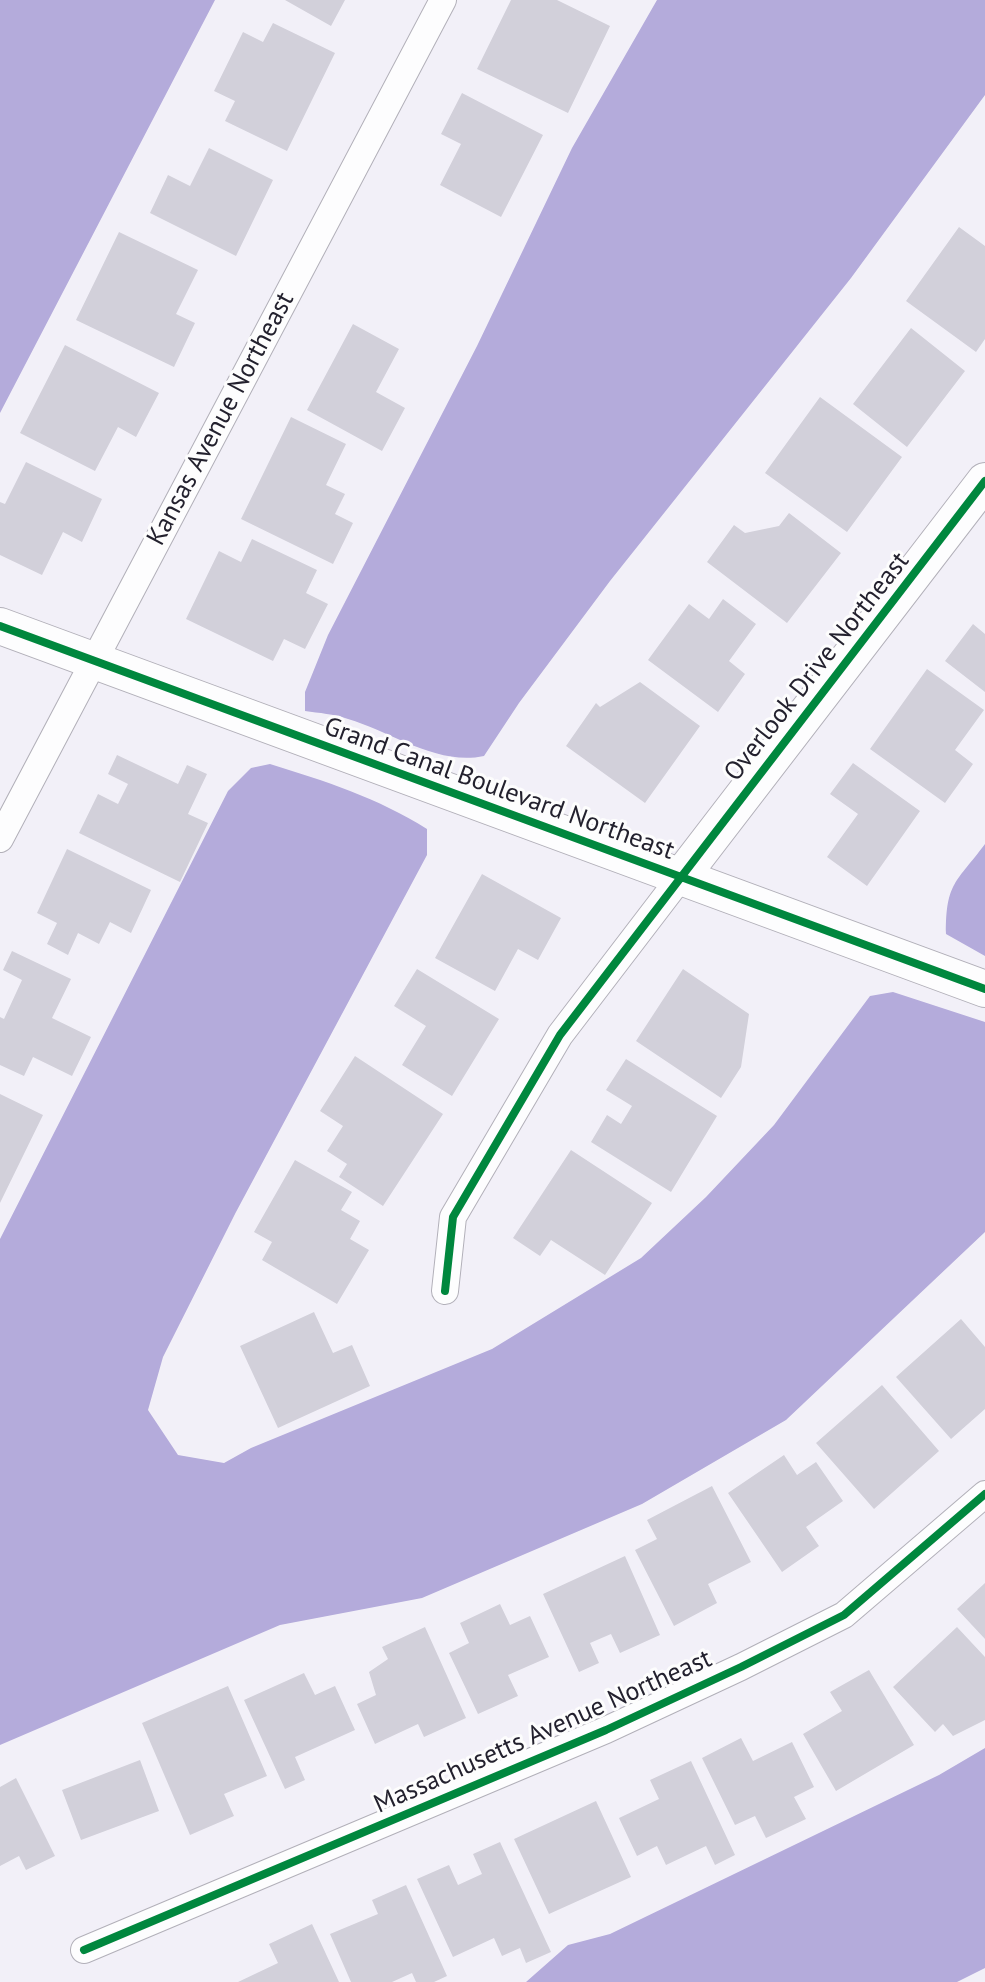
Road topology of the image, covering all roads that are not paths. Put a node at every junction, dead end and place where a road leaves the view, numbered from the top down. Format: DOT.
graph roads {
  1 [pos="443,0"];
  2 [pos="985,481"];
  3 [pos="0,626"];
  4 [pos="93,660"];
  5 [pos="0,839"];
  6 [pos="680,878"];
  7 [pos="985,989"];
  8 [pos="445,1291"];
  9 [pos="985,1494"];
  10 [pos="84,1950"];
  1 -- 4 [label="street, Kansas Avenue Northeast"];
  2 -- 6 [label="street, Overlook Drive Northeast"];
  3 -- 4 [label="street, Grand Canal Boulevard Northeast"];
  4 -- 5 [label="street, Kansas Avenue Northeast"];
  4 -- 6 [label="street, Grand Canal Boulevard Northeast"];
  6 -- 7 [label="street, Grand Canal Boulevard Northeast"];
  6 -- 8 [label="street"];
  9 -- 10 [label="street, Massachusetts Avenue Northeast"];
}
